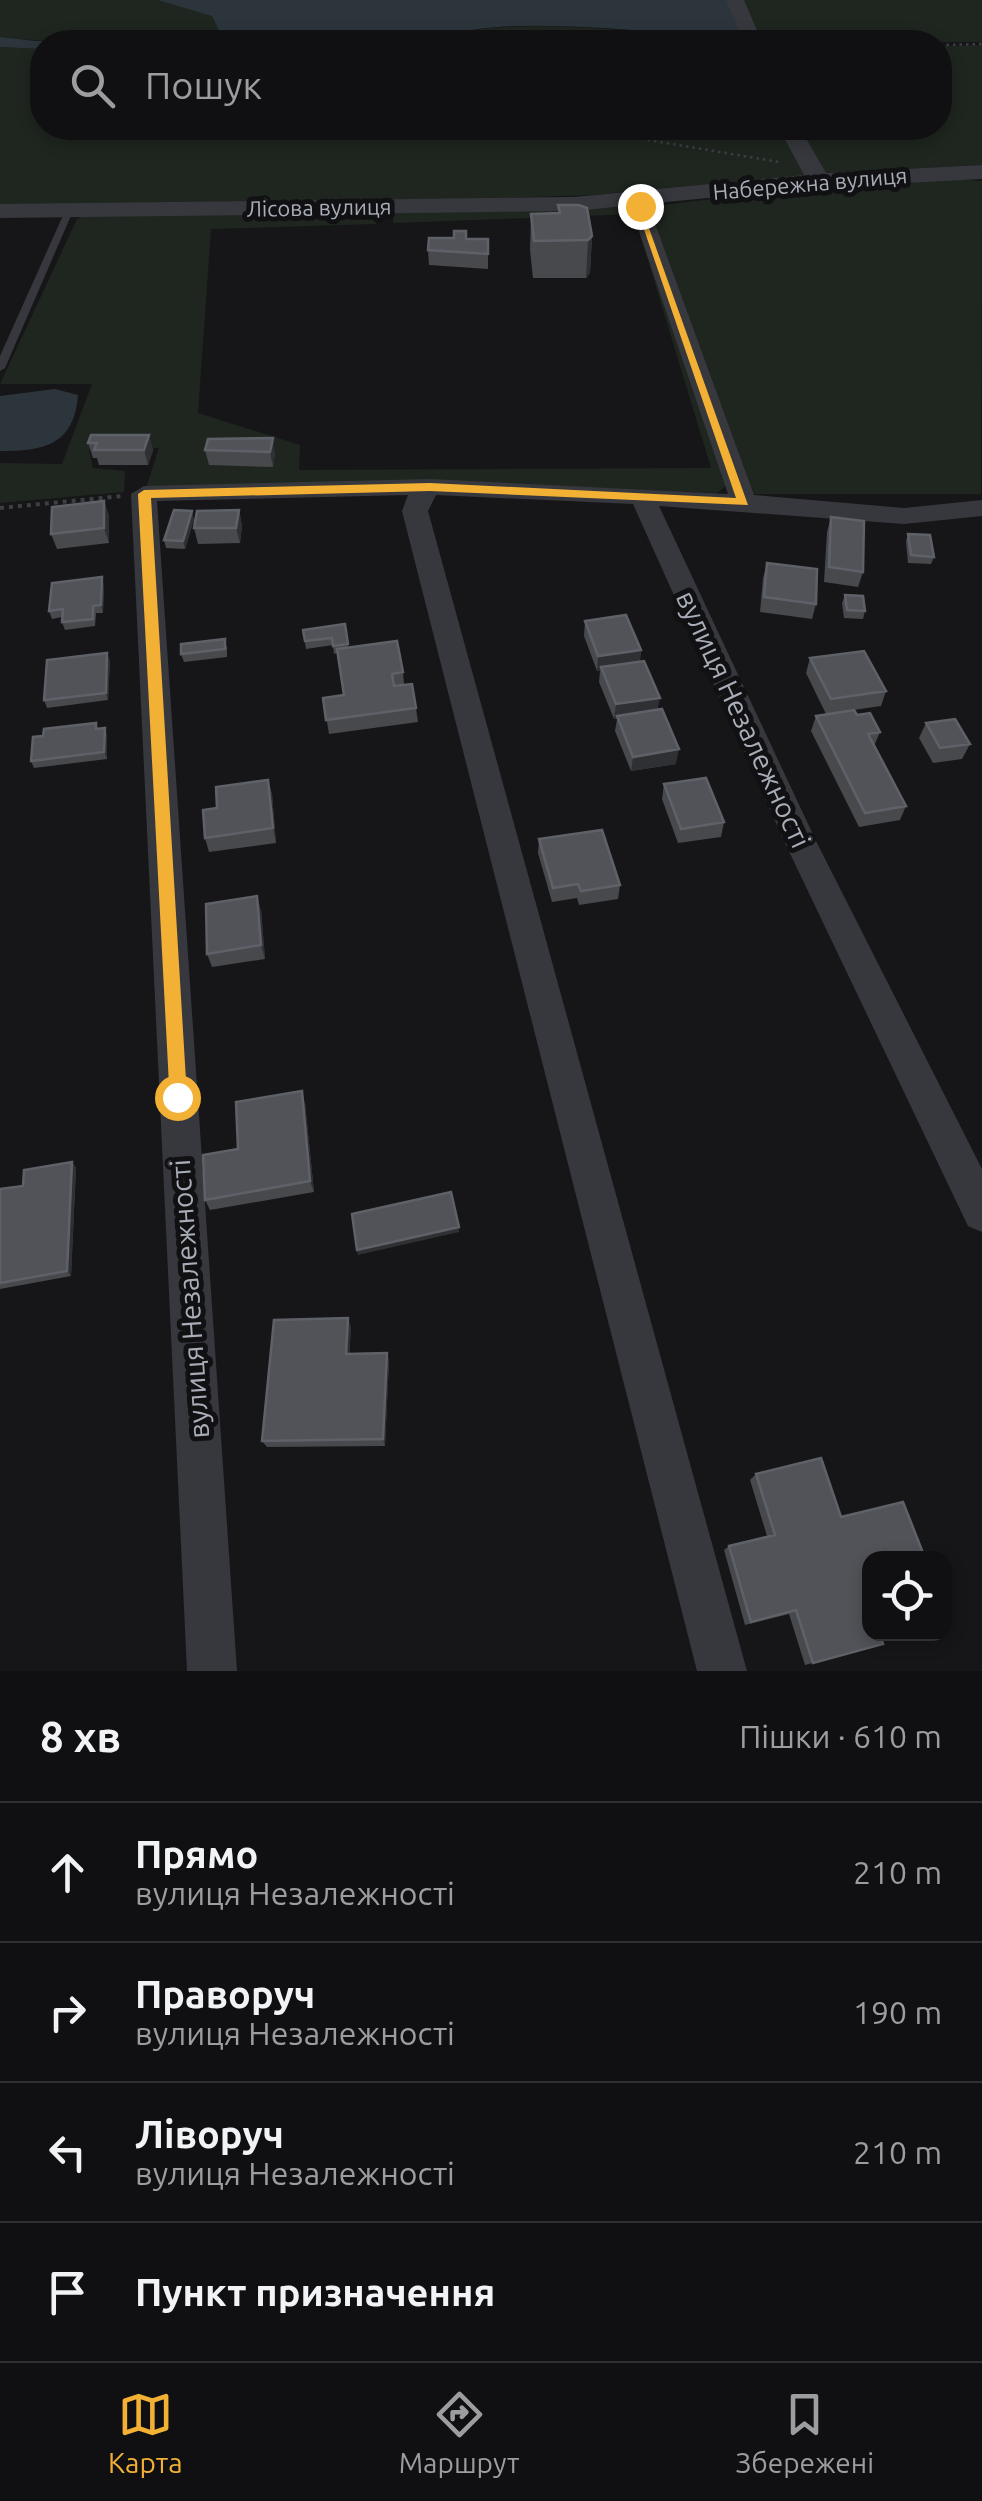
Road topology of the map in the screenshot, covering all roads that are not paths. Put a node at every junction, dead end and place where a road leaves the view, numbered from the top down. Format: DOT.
graph roads {
  1 [pos="735,0"];
  2 [pos="748,30"];
  3 [pos="796,140"];
  4 [pos="982,172"];
  5 [pos="813,173"];
  6 [pos="638,199"];
  7 [pos="69,211"];
  8 [pos="0,212"];
  9 [pos="0,368"];
  10 [pos="430,487"];
  11 [pos="641,494"];
  12 [pos="744,502"];
  13 [pos="982,508"];
  14 [pos="982,1212"];
  15 [pos="212,1671"];
  16 [pos="722,1671"];
  1 -- 2 [label="street"];
  3 -- 5 [label="street"];
  4 -- 5 [label="street, Набережна вулиця"];
  5 -- 6 [label="street, Набережна вулиця"];
  6 -- 7 [label="street, Лісова вулиця"];
  6 -- 12 [label="street"];
  7 -- 8 [label="street, Лісова вулиця"];
  7 -- 9 [label="lane"];
  10 -- 11 [label="street"];
  10 -- 15 [label="street, вулиця Незалежності"];
  10 -- 16 [label="street"];
  11 -- 12 [label="street"];
  11 -- 14 [label="street, вулиця Незалежності"];
  12 -- 13 [label="street"];
}
